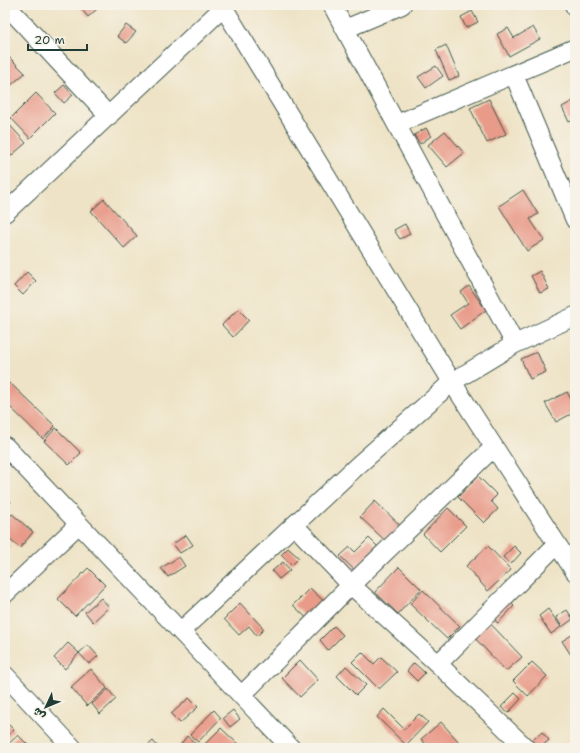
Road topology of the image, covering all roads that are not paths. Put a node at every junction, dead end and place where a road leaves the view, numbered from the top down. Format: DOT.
graph roads {
  1 [pos="332,5"];
  2 [pos="402,5"];
  3 [pos="224,6"];
  4 [pos="11,7"];
  5 [pos="345,30"];
  6 [pos="575,48"];
  7 [pos="514,74"];
  8 [pos="109,116"];
  9 [pos="397,124"];
  10 [pos="5,213"];
  11 [pos="575,220"];
  12 [pos="575,316"];
  13 [pos="515,344"];
  14 [pos="452,382"];
  15 [pos="5,446"];
  16 [pos="494,447"];
  17 [pos="79,524"];
  18 [pos="294,525"];
  19 [pos="557,544"];
  20 [pos="575,572"];
  21 [pos="351,585"];
  22 [pos="5,594"];
  23 [pos="181,631"];
  24 [pos="438,664"];
  25 [pos="5,675"];
  26 [pos="242,695"];
  27 [pos="73,748"];
  28 [pos="291,748"];
  29 [pos="526,748"];
  1 -- 5 [label="street"];
  2 -- 5 [label="street"];
  3 -- 8 [label="street"];
  3 -- 14 [label="street"];
  4 -- 8 [label="street"];
  5 -- 9 [label="street"];
  6 -- 7 [label="street"];
  7 -- 9 [label="street"];
  7 -- 11 [label="street"];
  8 -- 10 [label="street"];
  9 -- 13 [label="street"];
  12 -- 13 [label="street"];
  13 -- 14 [label="street"];
  14 -- 16 [label="street"];
  14 -- 18 [label="street"];
  15 -- 17 [label="street"];
  16 -- 19 [label="street"];
  16 -- 21 [label="street"];
  17 -- 22 [label="street"];
  17 -- 23 [label="street"];
  18 -- 21 [label="street"];
  18 -- 23 [label="street"];
  19 -- 20 [label="street"];
  19 -- 24 [label="street"];
  21 -- 24 [label="street"];
  21 -- 26 [label="street"];
  23 -- 26 [label="street"];
  24 -- 29 [label="street"];
  25 -- 27 [label="street"];
  26 -- 28 [label="street"];
}
